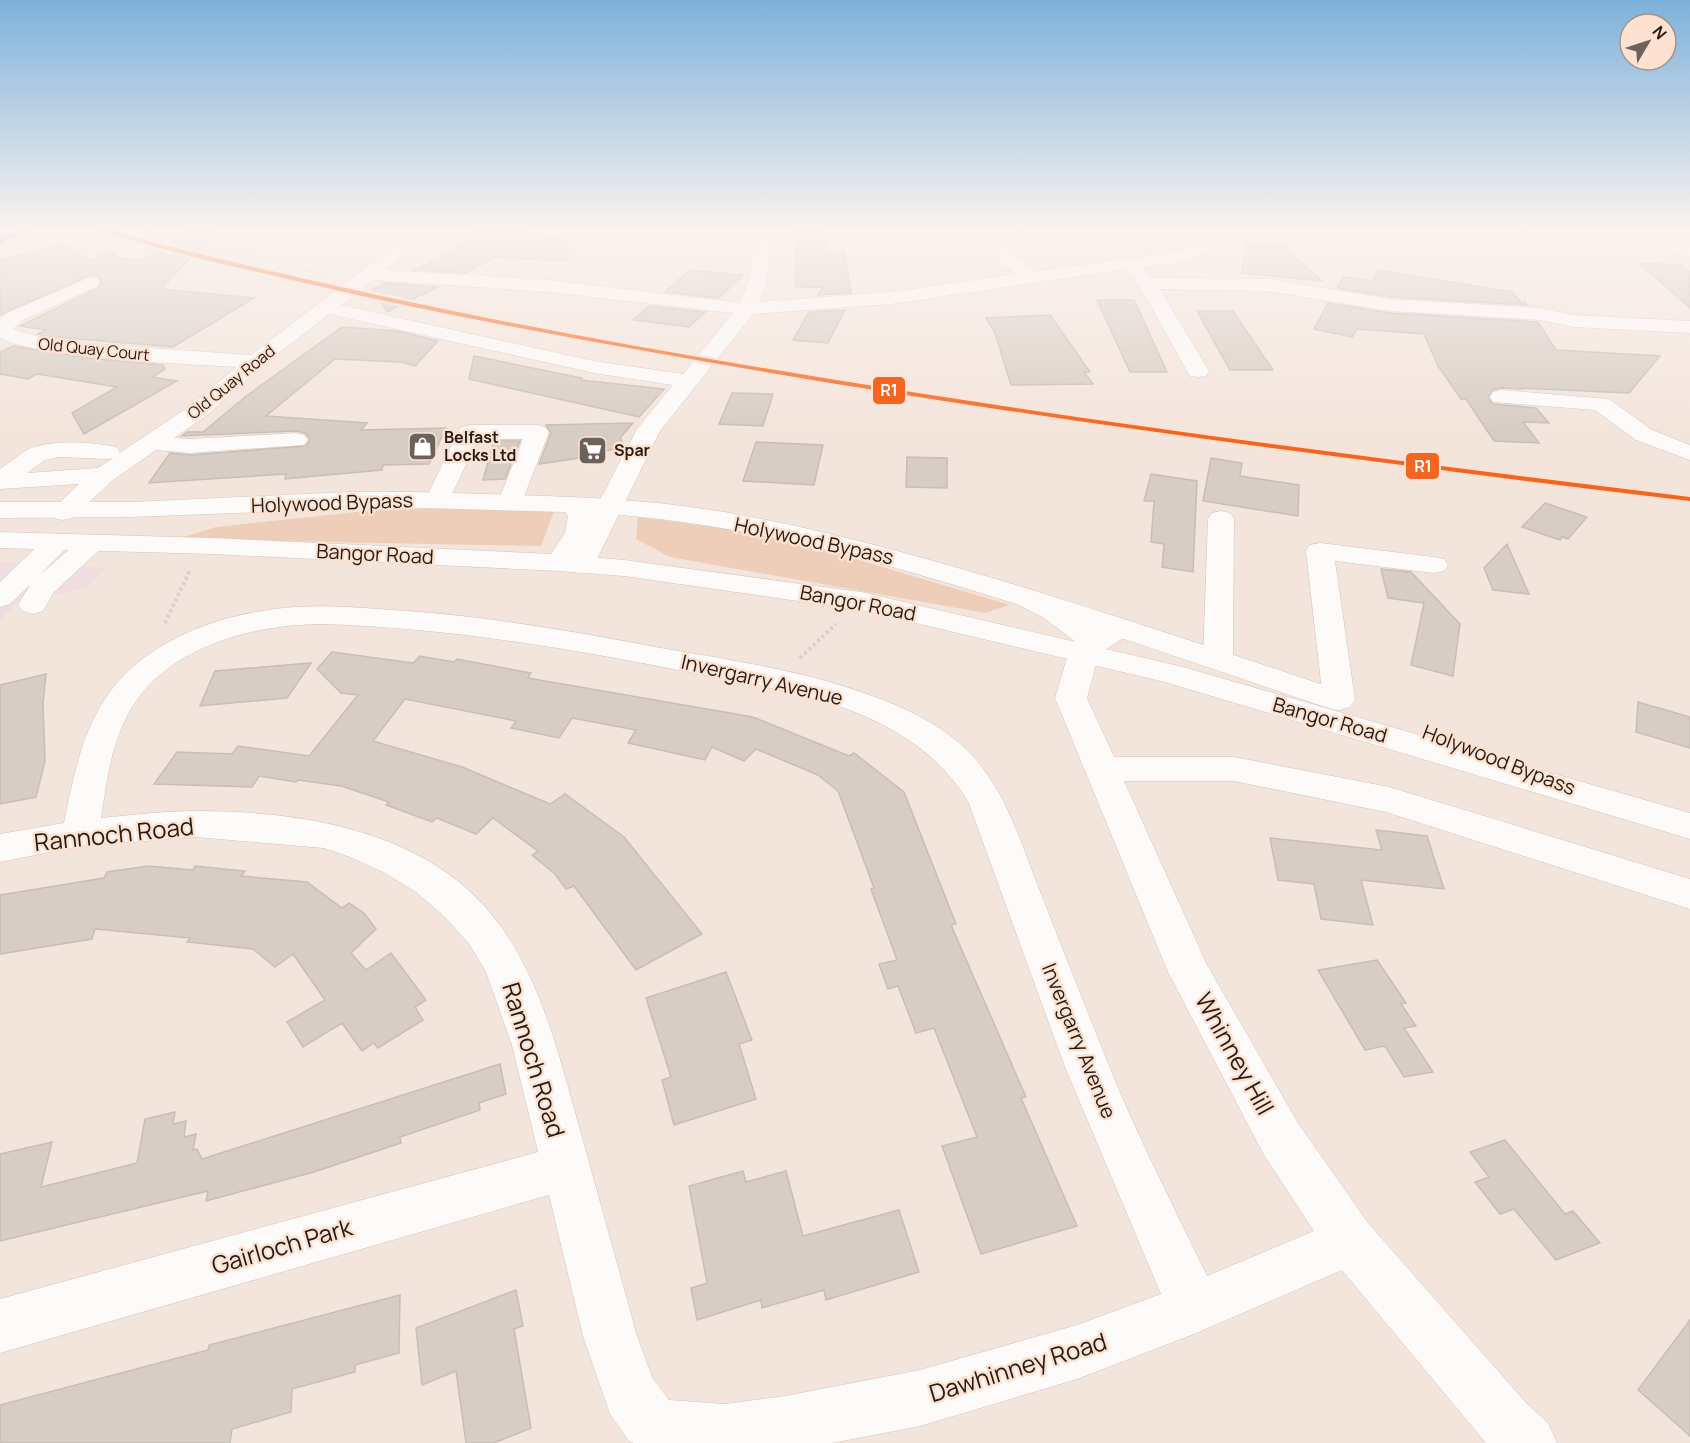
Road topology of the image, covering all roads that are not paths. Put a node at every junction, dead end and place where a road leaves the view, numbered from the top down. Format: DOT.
graph roads {
  1 [pos="60,296"];
  2 [pos="340,296"];
  3 [pos="627,296"];
  4 [pos="752,296"];
  5 [pos="904,296"];
  6 [pos="1155,296"];
  7 [pos="1337,296"];
  8 [pos="330,304"];
  9 [pos="747,309"];
  10 [pos="1690,327"];
  11 [pos="6,342"];
  12 [pos="256,361"];
  13 [pos="1198,371"];
  14 [pos="693,376"];
  15 [pos="1501,397"];
  16 [pos="296,440"];
  17 [pos="151,443"];
  18 [pos="1690,453"];
  19 [pos="106,463"];
  20 [pos="0,481"];
  21 [pos="438,500"];
  22 [pos="512,502"];
  23 [pos="572,504"];
  24 [pos="609,507"];
  25 [pos="0,510"];
  26 [pos="63,512"];
  27 [pos="1221,519"];
  28 [pos="0,540"];
  29 [pos="60,541"];
  30 [pos="93,543"];
  31 [pos="570,564"];
  32 [pos="1434,565"];
  33 [pos="0,598"];
  34 [pos="1028,598"];
  35 [pos="33,605"];
  36 [pos="1126,628"];
  37 [pos="1089,647"];
  38 [pos="1218,659"];
  39 [pos="1339,700"];
  40 [pos="1101,769"];
  41 [pos="1591,795"];
  42 [pos="1690,826"];
  43 [pos="80,833"];
  44 [pos="0,848"];
  45 [pos="1690,894"];
  46 [pos="565,1168"];
  47 [pos="1350,1241"];
  48 [pos="1194,1308"];
  49 [pos="0,1326"];
  50 [pos="669,1436"];
  51 [pos="1528,1443"];
  1 -- 11 [label="main road, Old Quay Court"];
  2 -- 8 [label="main road, Old Quay Road"];
  3 -- 9 [label="main road"];
  4 -- 9 [label="main road"];
  5 -- 9 [label="main road"];
  6 -- 13 [label="main road"];
  7 -- 10 [label="main road"];
  8 -- 12 [label="main road, Old Quay Road"];
  8 -- 14 [label="main road"];
  9 -- 14 [label="main road"];
  11 -- 12 [label="main road, Old Quay Court"];
  12 -- 17 [label="main road, Old Quay Road"];
  14 -- 24 [label="main road"];
  15 -- 18 [label="main road"];
  16 -- 17 [label="main road"];
  17 -- 19 [label="main road, Old Quay Road"];
  19 -- 20 [label="main road"];
  19 -- 26 [label="main road, Old Quay Road"];
  21 -- 22 [label="main road, Holywood Bypass"];
  21 -- 22 [label="main road"];
  21 -- 26 [label="main road, Holywood Bypass"];
  22 -- 23 [label="main road, Holywood Bypass"];
  23 -- 24 [label="main road, Holywood Bypass"];
  23 -- 31 [label="main road"];
  24 -- 31 [label="main road"];
  24 -- 34 [label="main road, Holywood Bypass"];
  25 -- 26 [label="main road, Holywood Bypass"];
  27 -- 38 [label="main road"];
  28 -- 29 [label="main road, Bangor Road"];
  29 -- 30 [label="main road, Bangor Road"];
  29 -- 33 [label="main road"];
  30 -- 31 [label="main road, Bangor Road"];
  30 -- 35 [label="main road"];
  31 -- 37 [label="main road, Bangor Road"];
  32 -- 39 [label="main road"];
  34 -- 36 [label="main road, Holywood Bypass"];
  34 -- 37 [label="main road"];
  36 -- 37 [label="main road"];
  36 -- 38 [label="main road, Holywood Bypass"];
  37 -- 40 [label="main road, Whinney Hill"];
  37 -- 41 [label="main road, Bangor Road"];
  38 -- 39 [label="main road, Holywood Bypass"];
  39 -- 41 [label="main road, Holywood Bypass"];
  40 -- 45 [label="main road"];
  40 -- 47 [label="main road, Whinney Hill"];
  41 -- 42 [label="main road, Bangor Road"];
  43 -- 44 [label="main road, Rannoch Road"];
  43 -- 46 [label="main road, Rannoch Road"];
  43 -- 48 [label="main road, Invergarry Avenue"];
  46 -- 49 [label="main road, Gairloch Park"];
  46 -- 50 [label="main road, Rannoch Road"];
  47 -- 48 [label="main road, Dawhinney Road"];
  47 -- 51 [label="main road, Whinney Hill"];
  48 -- 50 [label="main road, Dawhinney Road"];
}
